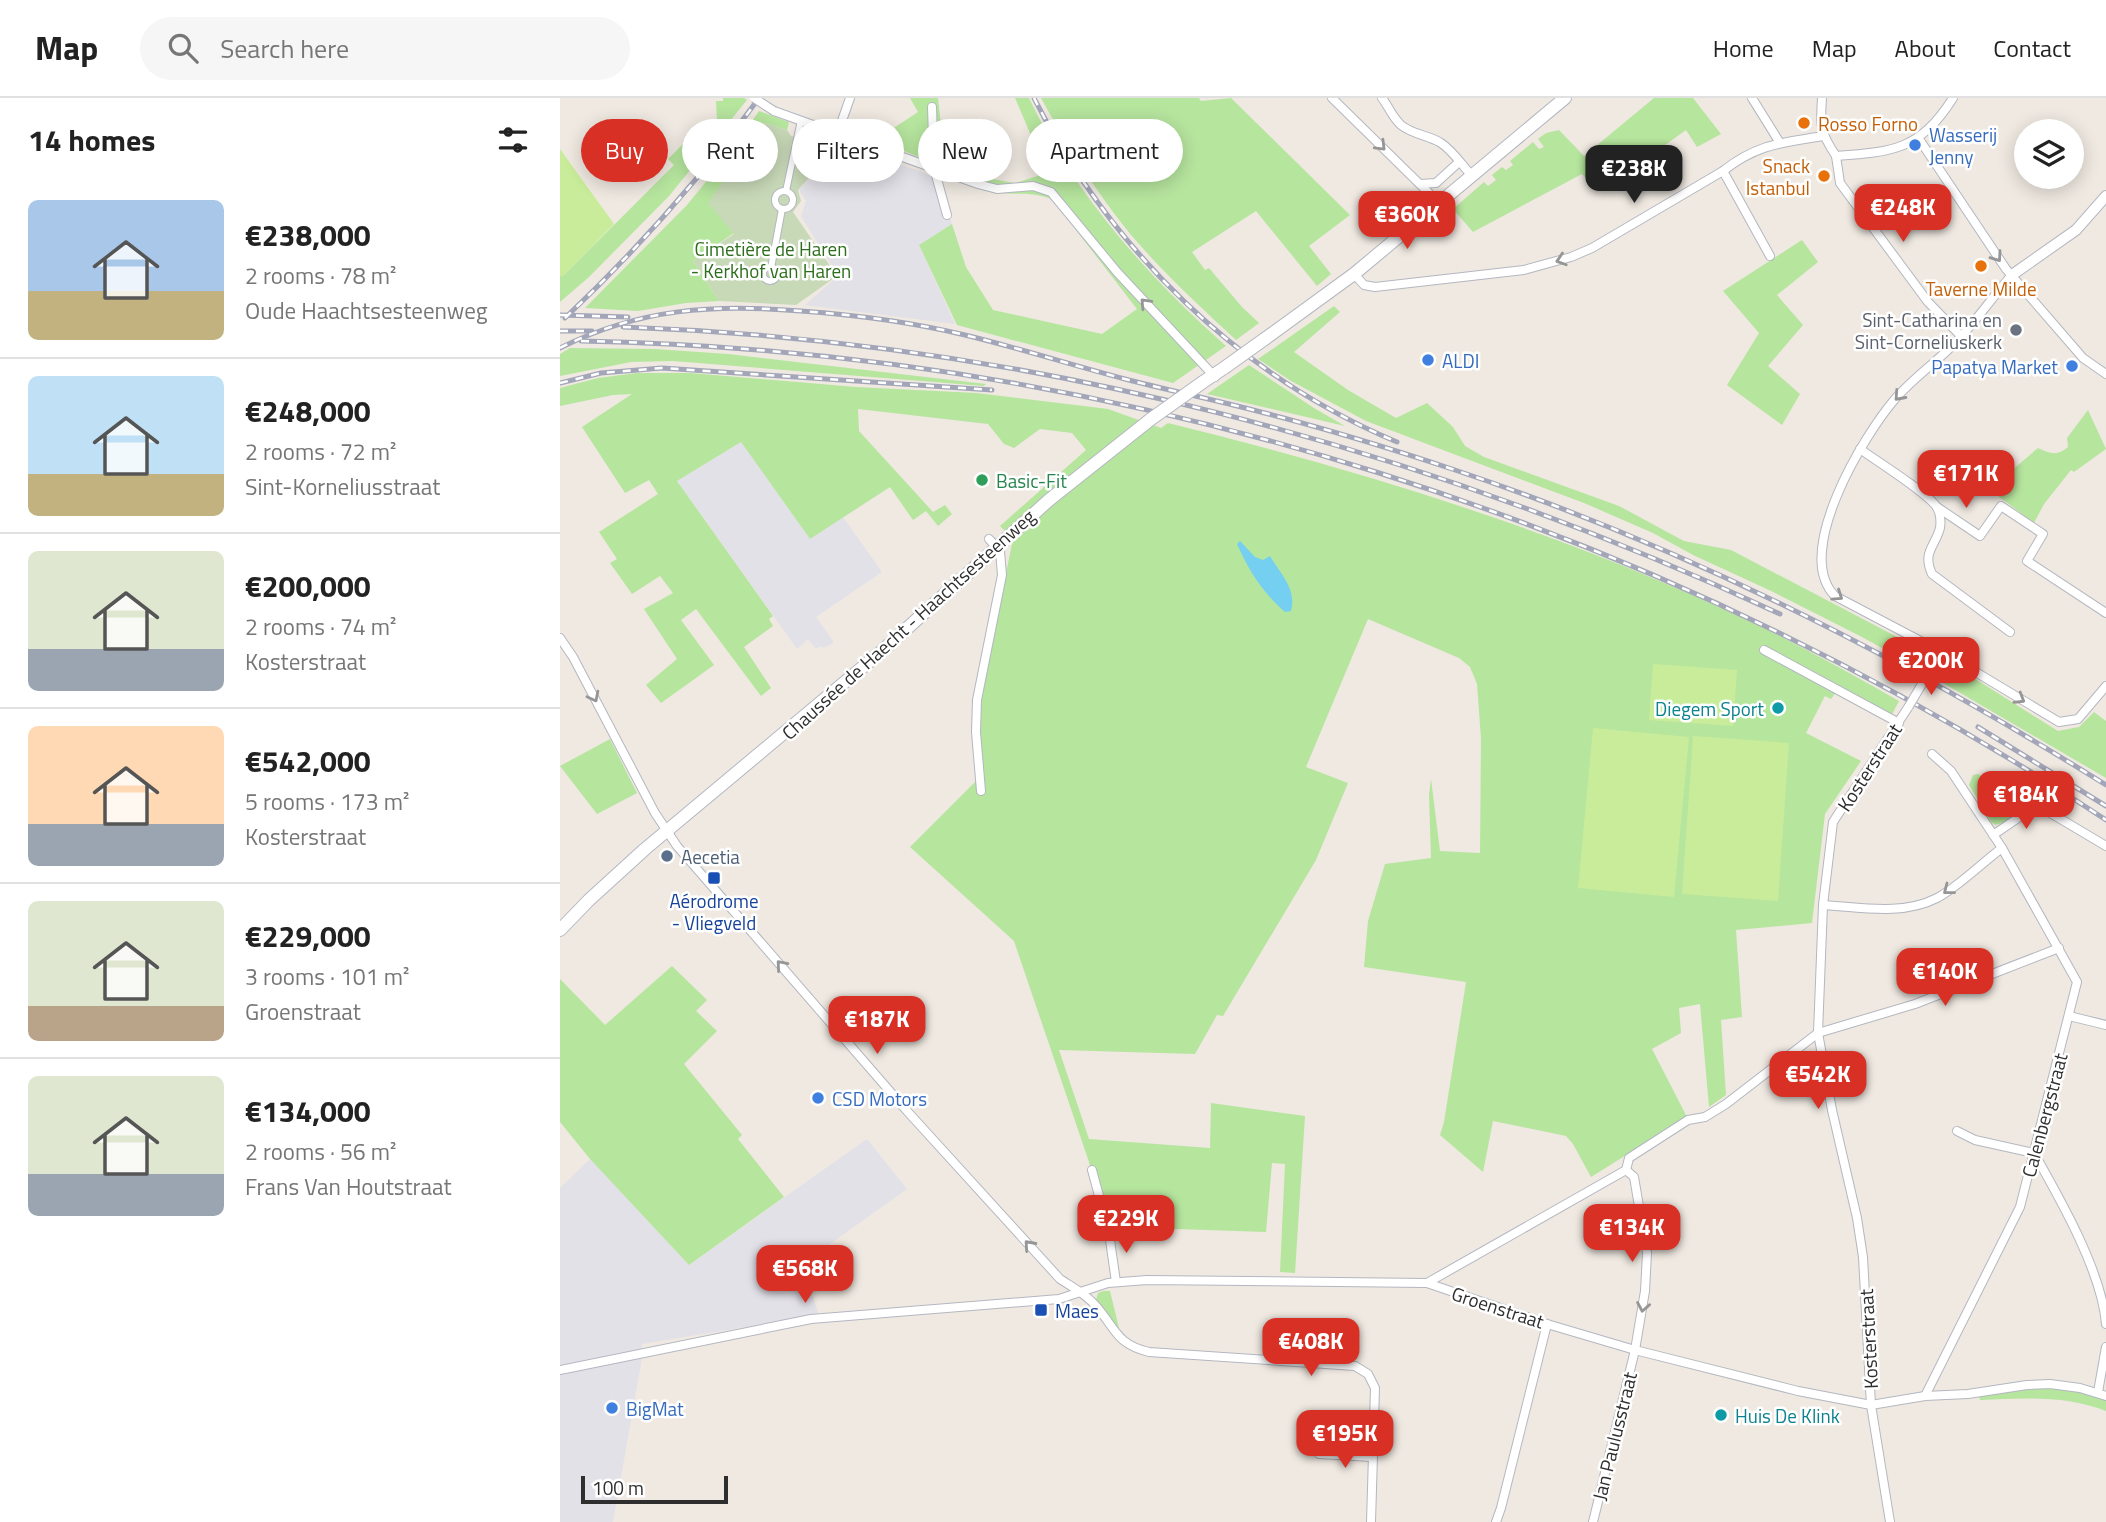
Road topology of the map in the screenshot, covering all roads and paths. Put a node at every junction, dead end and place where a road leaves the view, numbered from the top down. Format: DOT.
graph roads {
  1 [pos="754,98"];
  2 [pos="850,98"];
  3 [pos="1332,98"];
  4 [pos="1382,98"];
  5 [pos="1564,98"];
  6 [pos="1752,98"];
  7 [pos="1822,98"];
  8 [pos="1953,98"];
  9 [pos="932,107"];
  10 [pos="798,119"];
  11 [pos="843,119"];
  12 [pos="932,119"];
  13 [pos="1823,136"];
  14 [pos="1919,139"];
  15 [pos="1780,143"];
  16 [pos="1836,156"];
  17 [pos="1459,162"];
  18 [pos="792,163"];
  19 [pos="1723,171"];
  20 [pos="1472,176"];
  21 [pos="938,182"];
  22 [pos="972,182"];
  23 [pos="1420,184"];
  24 [pos="786,191"];
  25 [pos="2106,196"];
  26 [pos="1439,203"];
  27 [pos="782,209"];
  28 [pos="947,215"];
  29 [pos="1770,256"];
  30 [pos="1354,274"];
  31 [pos="2012,275"];
  32 [pos="766,291"];
  33 [pos="1961,336"];
  34 [pos="1211,373"];
  35 [pos="2106,374"];
  36 [pos="1860,449"];
  37 [pos="1937,507"];
  38 [pos="993,542"];
  39 [pos="2106,613"];
  40 [pos="2010,632"];
  41 [pos="560,638"];
  42 [pos="1764,650"];
  43 [pos="1940,652"];
  44 [pos="2106,686"];
  45 [pos="1899,723"];
  46 [pos="1931,754"];
  47 [pos="981,791"];
  48 [pos="666,831"];
  49 [pos="1993,835"];
  50 [pos="2106,846"];
  51 [pos="2002,848"];
  52 [pos="1823,905"];
  53 [pos="560,930"];
  54 [pos="2059,948"];
  55 [pos="2069,1016"];
  56 [pos="2106,1025"];
  57 [pos="1818,1033"];
  58 [pos="1957,1131"];
  59 [pos="2034,1153"];
  60 [pos="1092,1170"];
  61 [pos="1626,1170"];
  62 [pos="1116,1282"];
  63 [pos="1427,1283"];
  64 [pos="1079,1291"];
  65 [pos="1547,1324"];
  66 [pos="2106,1325"];
  67 [pos="2106,1347"];
  68 [pos="1635,1350"];
  69 [pos="560,1370"];
  70 [pos="2102,1394"];
  71 [pos="1925,1396"];
  72 [pos="1871,1405"];
  73 [pos="1319,1454"];
  74 [pos="1372,1457"];
  75 [pos="1371,1522"];
  76 [pos="1496,1522"];
  77 [pos="1593,1522"];
  78 [pos="1891,1522"];
  1 -- 10 [label="street, bridge"];
  2 -- 11 [label="street"];
  3 -- 23 [label="street, one-way"];
  4 -- 17 [label="street"];
  5 -- 20 [label="main road, Chaussée de Haecht - Haachtsesteenweg"];
  6 -- 15 [label="street"];
  7 -- 13 [label="street"];
  8 -- 14 [label="street"];
  9 -- 12 [label="street"];
  13 -- 15 [label="street"];
  13 -- 16 [label="street"];
  14 -- 16 [label="street"];
  14 -- 31 [label="street, one-way"];
  15 -- 19 [label="street"];
  16 -- 33 [label="street"];
  17 -- 20 [label="street"];
  17 -- 23 [label="street"];
  18 -- 24 [label="street"];
  19 -- 29 [label="street"];
  19 -- 30 [label="street, one-way"];
  20 -- 26 [label="main road, Chaussée de Haecht - Haachtsesteenweg"];
  21 -- 28 [label="street"];
  34 -- 22 [label="street, one-way"];
  23 -- 26 [label="street"];
  24 -- 27 [label="street"];
  24 -- 27 [label="street"];
  25 -- 31 [label="street"];
  26 -- 30 [label="main road, Chaussée de Haecht - Haachtsesteenweg"];
  27 -- 32 [label="street"];
  30 -- 34 [label="main road, Chaussée de Haecht - Haachtsesteenweg, bridge"];
  31 -- 33 [label="street"];
  31 -- 35 [label="street"];
  33 -- 36 [label="street, one-way"];
  34 -- 38 [label="main road, Chaussée de Haecht - Haachtsesteenweg, bridge"];
  36 -- 37 [label="street"];
  36 -- 43 [label="street, one-way"];
  37 -- 39 [label="street"];
  37 -- 40 [label="street"];
  38 -- 47 [label="street"];
  38 -- 48 [label="main road, Chaussée de Haecht - Haachtsesteenweg"];
  41 -- 48 [label="street, one-way"];
  42 -- 45 [label="street"];
  43 -- 44 [label="street, one-way"];
  43 -- 45 [label="street, Kosterstraat, bridge"];
  45 -- 52 [label="street, Kosterstraat"];
  46 -- 49 [label="street, Calenbergstraat"];
  48 -- 53 [label="main road, Chaussée de Haecht - Haachtsesteenweg"];
  64 -- 48 [label="street, one-way"];
  49 -- 50 [label="street"];
  49 -- 51 [label="street, Calenbergstraat"];
  51 -- 52 [label="street, one-way"];
  51 -- 54 [label="street, Calenbergstraat"];
  52 -- 57 [label="street, Kosterstraat"];
  54 -- 55 [label="street, Calenbergstraat"];
  54 -- 57 [label="street"];
  55 -- 56 [label="street"];
  55 -- 59 [label="street, Calenbergstraat"];
  57 -- 61 [label="street"];
  57 -- 72 [label="street, Kosterstraat"];
  58 -- 59 [label="street"];
  59 -- 66 [label="street"];
  59 -- 71 [label="street, Calenbergstraat"];
  60 -- 62 [label="street"];
  61 -- 63 [label="street"];
  61 -- 68 [label="street, Jan Paulusstraat, one-way"];
  62 -- 63 [label="street, Groenstraat"];
  62 -- 64 [label="street, Groenstraat"];
  63 -- 65 [label="street, Groenstraat"];
  64 -- 69 [label="street, Groenstraat"];
  64 -- 74 [label="street"];
  65 -- 68 [label="street, Groenstraat"];
  65 -- 76 [label="street"];
  67 -- 70 [label="street"];
  68 -- 72 [label="street, Groenstraat"];
  68 -- 77 [label="street, Jan Paulusstraat"];
  70 -- 71 [label="street"];
  71 -- 72 [label="street"];
  72 -- 78 [label="street, Kosterstraat"];
  73 -- 74 [label="street"];
  74 -- 75 [label="street"];
}
